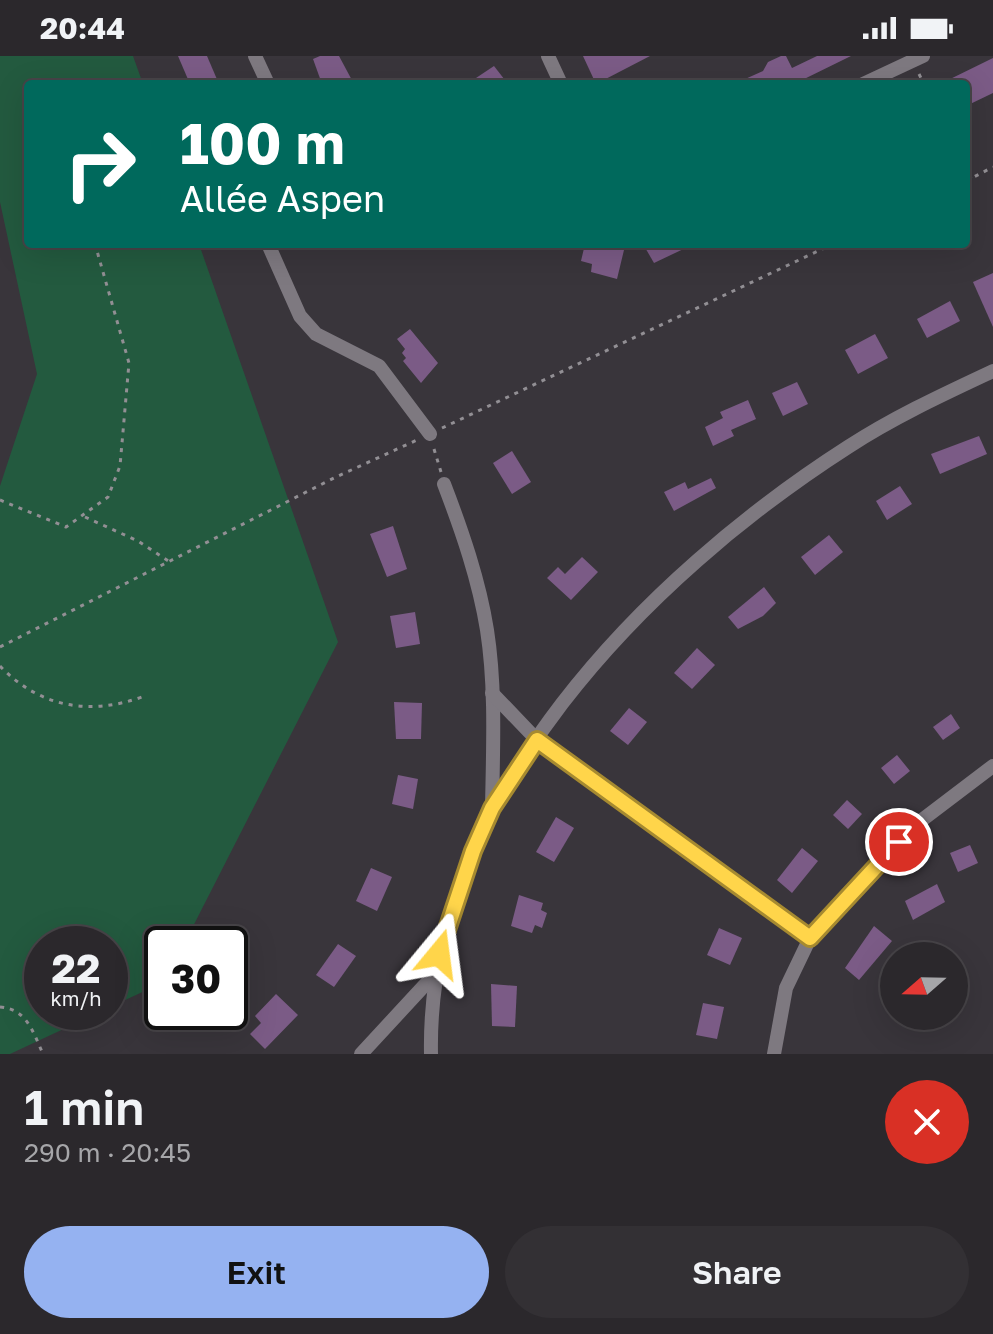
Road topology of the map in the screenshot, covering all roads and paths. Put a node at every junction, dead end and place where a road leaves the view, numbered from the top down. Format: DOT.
graph roads {
  1 [pos="255,56"];
  2 [pos="548,56"];
  3 [pos="923,56"];
  4 [pos="266,80"];
  5 [pos="559,80"];
  6 [pos="872,80"];
  7 [pos="993,167"];
  8 [pos="970,179"];
  9 [pos="96,248"];
  10 [pos="270,248"];
  11 [pos="825,248"];
  12 [pos="993,371"];
  13 [pos="430,434"];
  14 [pos="444,484"];
  15 [pos="0,500"];
  16 [pos="83,516"];
  17 [pos="170,562"];
  18 [pos="0,647"];
  19 [pos="0,666"];
  20 [pos="492,693"];
  21 [pos="142,697"];
  22 [pos="537,740"];
  23 [pos="993,766"];
  24 [pos="492,808"];
  25 [pos="810,938"];
  26 [pos="434,975"];
  27 [pos="0,1007"];
  28 [pos="43,1054"];
  29 [pos="361,1054"];
  30 [pos="431,1054"];
  31 [pos="774,1054"];
  1 -- 4 [label="street"];
  2 -- 5 [label="street"];
  3 -- 6 [label="street"];
  7 -- 8 [label="path"];
  9 -- 16 [label="path"];
  10 -- 13 [label="street"];
  11 -- 13 [label="path"];
  12 -- 22 [label="street"];
  13 -- 14 [label="path"];
  13 -- 17 [label="path"];
  14 -- 20 [label="street"];
  15 -- 16 [label="path"];
  16 -- 17 [label="path"];
  17 -- 18 [label="path"];
  19 -- 21 [label="path"];
  20 -- 22 [label="street"];
  20 -- 24 [label="street"];
  22 -- 24 [label="street"];
  22 -- 25 [label="street"];
  23 -- 25 [label="street"];
  24 -- 26 [label="street"];
  25 -- 31 [label="street"];
  26 -- 29 [label="street"];
  26 -- 30 [label="street"];
  27 -- 28 [label="path"];
}
